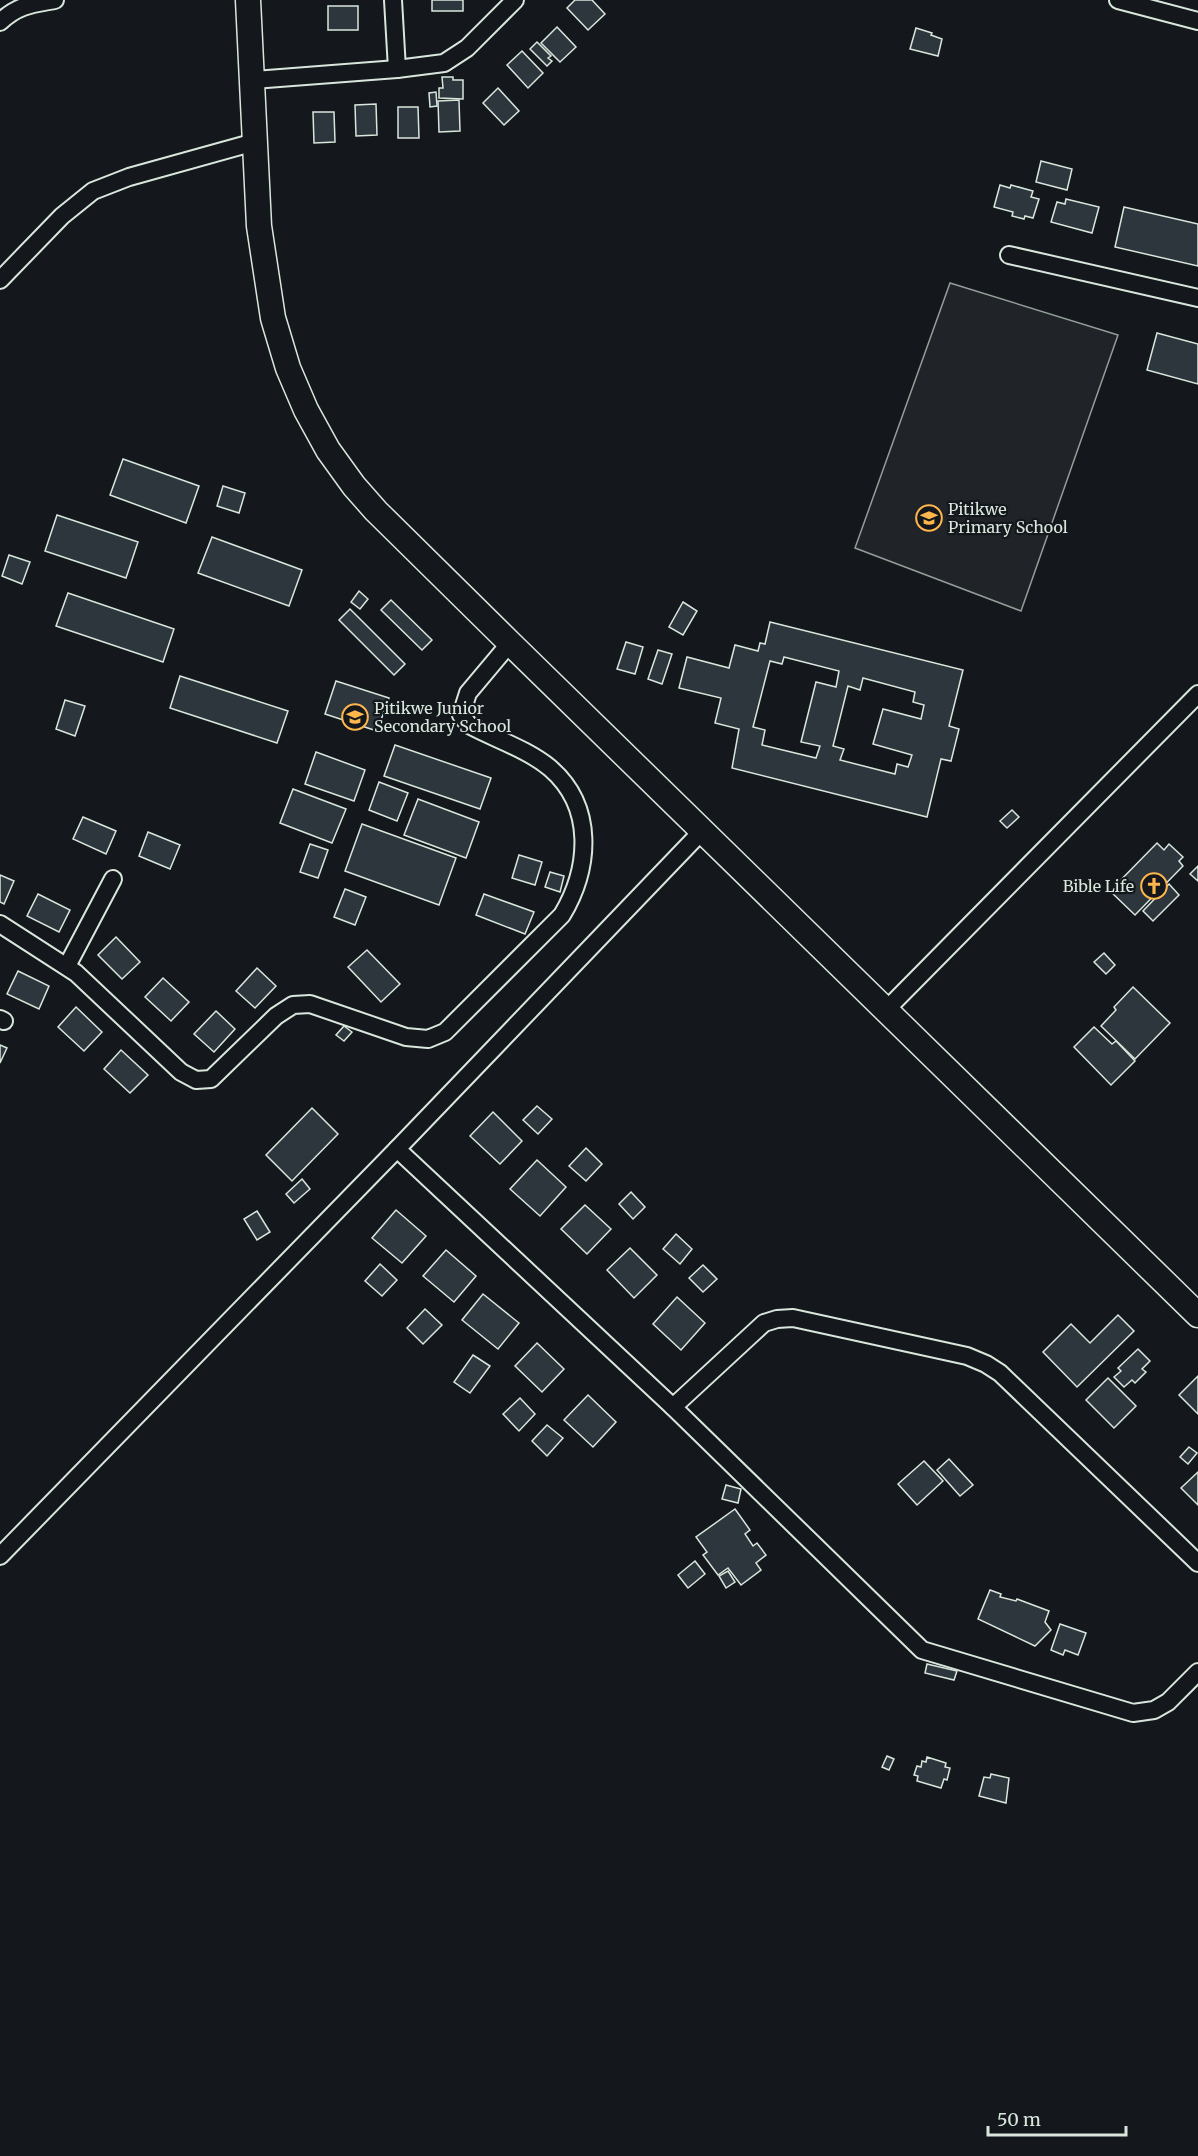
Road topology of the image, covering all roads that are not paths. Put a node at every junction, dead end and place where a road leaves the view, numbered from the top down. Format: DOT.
graph roads {
  1 [pos="55,0"];
  2 [pos="248,0"];
  3 [pos="393,0"];
  4 [pos="515,0"];
  5 [pos="1118,0"];
  6 [pos="1198,21"];
  7 [pos="0,22"];
  8 [pos="397,69"];
  9 [pos="253,80"];
  10 [pos="255,142"];
  11 [pos="1009,255"];
  12 [pos="0,280"];
  13 [pos="1198,298"];
  14 [pos="510,643"];
  15 [pos="1198,694"];
  16 [pos="703,831"];
  17 [pos="113,879"];
  18 [pos="0,924"];
  19 [pos="68,966"];
  20 [pos="886,1010"];
  21 [pos="397,1149"];
  22 [pos="1198,1315"];
  23 [pos="673,1407"];
  24 [pos="0,1556"];
  25 [pos="1198,1563"];
  26 [pos="1198,1672"];
  1 -- 7 [label="street"];
  2 -- 9 [label="street"];
  3 -- 8 [label="street"];
  4 -- 8 [label="street"];
  5 -- 6 [label="street"];
  8 -- 9 [label="street"];
  9 -- 10 [label="street"];
  10 -- 12 [label="street"];
  10 -- 14 [label="street"];
  11 -- 13 [label="street"];
  14 -- 16 [label="street"];
  14 -- 19 [label="street"];
  15 -- 20 [label="street"];
  16 -- 20 [label="street"];
  16 -- 21 [label="street"];
  17 -- 19 [label="street"];
  18 -- 19 [label="street"];
  20 -- 22 [label="street"];
  21 -- 23 [label="street"];
  21 -- 24 [label="street"];
  23 -- 25 [label="street"];
  23 -- 26 [label="street"];
}
